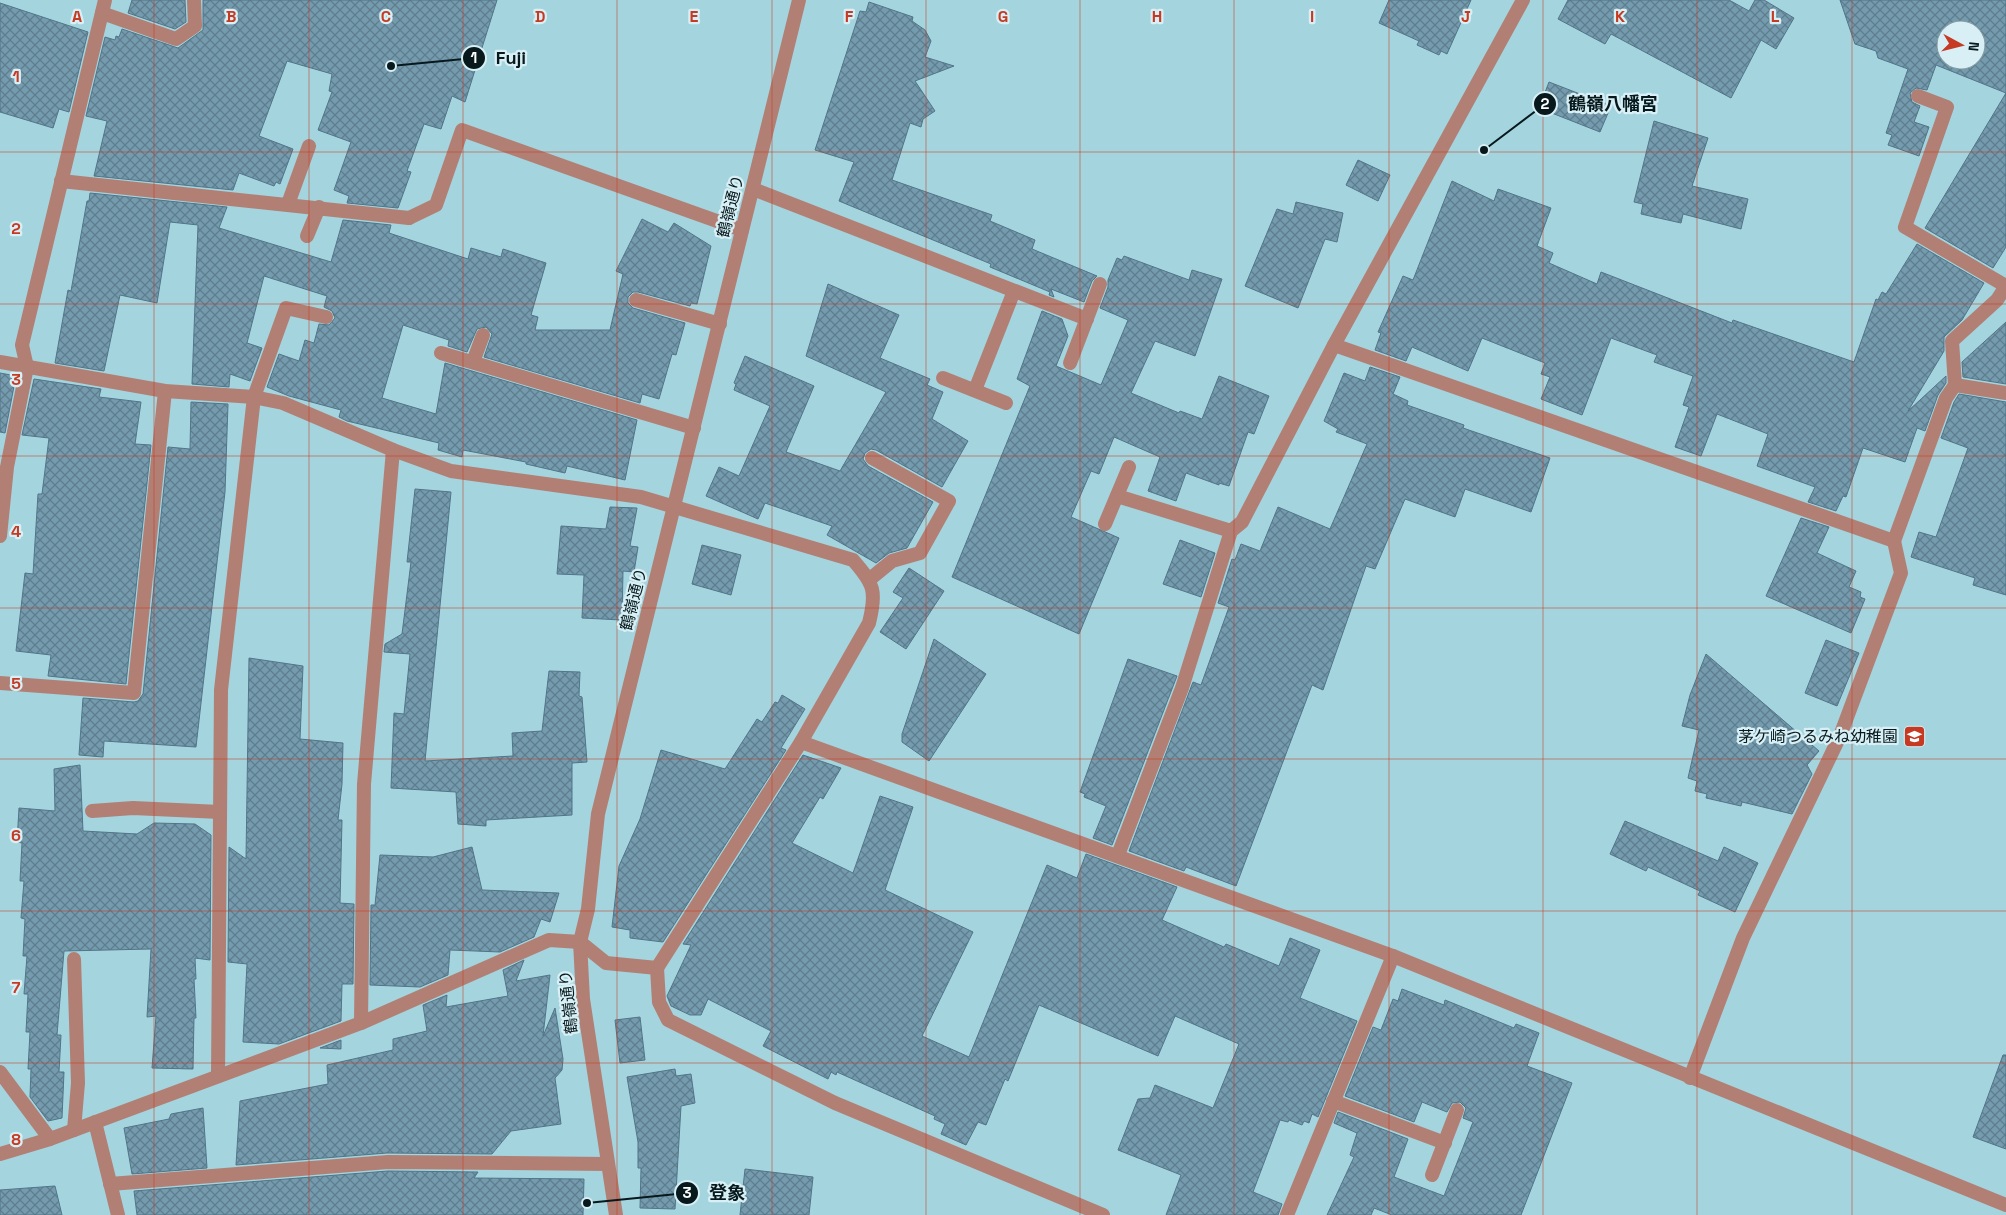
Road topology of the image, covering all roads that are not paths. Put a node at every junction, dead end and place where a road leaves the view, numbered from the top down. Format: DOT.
graph roads {
  1 [pos="194,0"];
  2 [pos="799,0"];
  3 [pos="1521,1"];
  4 [pos="104,6"];
  5 [pos="1918,96"];
  6 [pos="309,146"];
  7 [pos="61,181"];
  8 [pos="753,189"];
  9 [pos="288,204"];
  10 [pos="319,207"];
  11 [pos="742,230"];
  12 [pos="307,236"];
  13 [pos="1100,284"];
  14 [pos="2006,286"];
  15 [pos="1014,291"];
  16 [pos="636,300"];
  17 [pos="326,318"];
  18 [pos="1087,319"];
  19 [pos="720,324"];
  20 [pos="482,335"];
  21 [pos="1334,345"];
  22 [pos="441,353"];
  23 [pos="0,362"];
  24 [pos="473,362"];
  25 [pos="1070,363"];
  26 [pos="27,367"];
  27 [pos="943,378"];
  28 [pos="1955,385"];
  29 [pos="165,390"];
  30 [pos="975,390"];
  31 [pos="2006,393"];
  32 [pos="254,397"];
  33 [pos="1006,403"];
  34 [pos="694,428"];
  35 [pos="393,450"];
  36 [pos="872,458"];
  37 [pos="4,466"];
  38 [pos="1129,467"];
  39 [pos="1117,496"];
  40 [pos="675,506"];
  41 [pos="1106,524"];
  42 [pos="1231,531"];
  43 [pos="0,536"];
  44 [pos="1894,541"];
  45 [pos="870,579"];
  46 [pos="0,683"];
  47 [pos="801,742"];
  48 [pos="92,812"];
  49 [pos="220,812"];
  50 [pos="1118,856"];
  51 [pos="580,942"];
  52 [pos="1393,956"];
  53 [pos="74,959"];
  54 [pos="657,968"];
  55 [pos="361,1023"];
  56 [pos="0,1072"];
  57 [pos="218,1076"];
  58 [pos="1690,1078"];
  59 [pos="1333,1101"];
  60 [pos="1457,1110"];
  61 [pos="96,1122"];
  62 [pos="74,1130"];
  63 [pos="50,1139"];
  64 [pos="1445,1143"];
  65 [pos="0,1154"];
  66 [pos="608,1164"];
  67 [pos="1432,1176"];
  68 [pos="110,1184"];
  69 [pos="2006,1205"];
  70 [pos="118,1215"];
  71 [pos="616,1215"];
  72 [pos="1103,1215"];
  73 [pos="1287,1215"];
  1 -- 4 [label="street"];
  2 -- 8 [label="street, 鶴嶺通り"];
  3 -- 21 [label="street"];
  4 -- 7 [label="street"];
  5 -- 14 [label="street"];
  6 -- 9 [label="street"];
  7 -- 9 [label="street"];
  7 -- 26 [label="street"];
  8 -- 11 [label="street, 鶴嶺通り"];
  8 -- 15 [label="street"];
  9 -- 10 [label="street"];
  10 -- 11 [label="street"];
  10 -- 12 [label="street"];
  11 -- 19 [label="street, 鶴嶺通り"];
  13 -- 18 [label="street"];
  14 -- 28 [label="street"];
  15 -- 18 [label="street"];
  15 -- 30 [label="street"];
  16 -- 19 [label="street"];
  17 -- 32 [label="street"];
  18 -- 25 [label="street"];
  19 -- 34 [label="street, 鶴嶺通り"];
  20 -- 24 [label="street"];
  21 -- 42 [label="street"];
  21 -- 44 [label="street"];
  22 -- 24 [label="street"];
  23 -- 26 [label="street"];
  24 -- 34 [label="street"];
  26 -- 29 [label="street"];
  26 -- 37 [label="street"];
  27 -- 30 [label="street"];
  28 -- 31 [label="street"];
  28 -- 44 [label="street"];
  29 -- 32 [label="street"];
  29 -- 46 [label="street"];
  30 -- 33 [label="street"];
  32 -- 35 [label="street"];
  32 -- 49 [label="street"];
  34 -- 40 [label="street, 鶴嶺通り"];
  35 -- 40 [label="street"];
  35 -- 55 [label="street"];
  36 -- 45 [label="street"];
  37 -- 43 [label="street"];
  38 -- 39 [label="street"];
  39 -- 41 [label="street"];
  39 -- 42 [label="street"];
  40 -- 45 [label="street"];
  40 -- 51 [label="street, 鶴嶺通り"];
  42 -- 50 [label="street"];
  44 -- 58 [label="street"];
  45 -- 47 [label="street"];
  47 -- 50 [label="street"];
  47 -- 54 [label="street"];
  48 -- 49 [label="street"];
  49 -- 57 [label="street"];
  50 -- 52 [label="street"];
  51 -- 54 [label="street"];
  51 -- 55 [label="street"];
  51 -- 66 [label="street, 鶴嶺通り"];
  52 -- 58 [label="street"];
  52 -- 59 [label="street"];
  53 -- 62 [label="street"];
  54 -- 72 [label="street"];
  55 -- 57 [label="street"];
  56 -- 63 [label="street"];
  57 -- 61 [label="street"];
  58 -- 69 [label="street"];
  59 -- 64 [label="street"];
  59 -- 73 [label="street"];
  60 -- 64 [label="street"];
  61 -- 62 [label="street"];
  61 -- 68 [label="street"];
  62 -- 63 [label="street"];
  63 -- 65 [label="street"];
  64 -- 67 [label="street"];
  66 -- 68 [label="street"];
  66 -- 71 [label="street, 鶴嶺通り"];
  68 -- 70 [label="street"];
}
